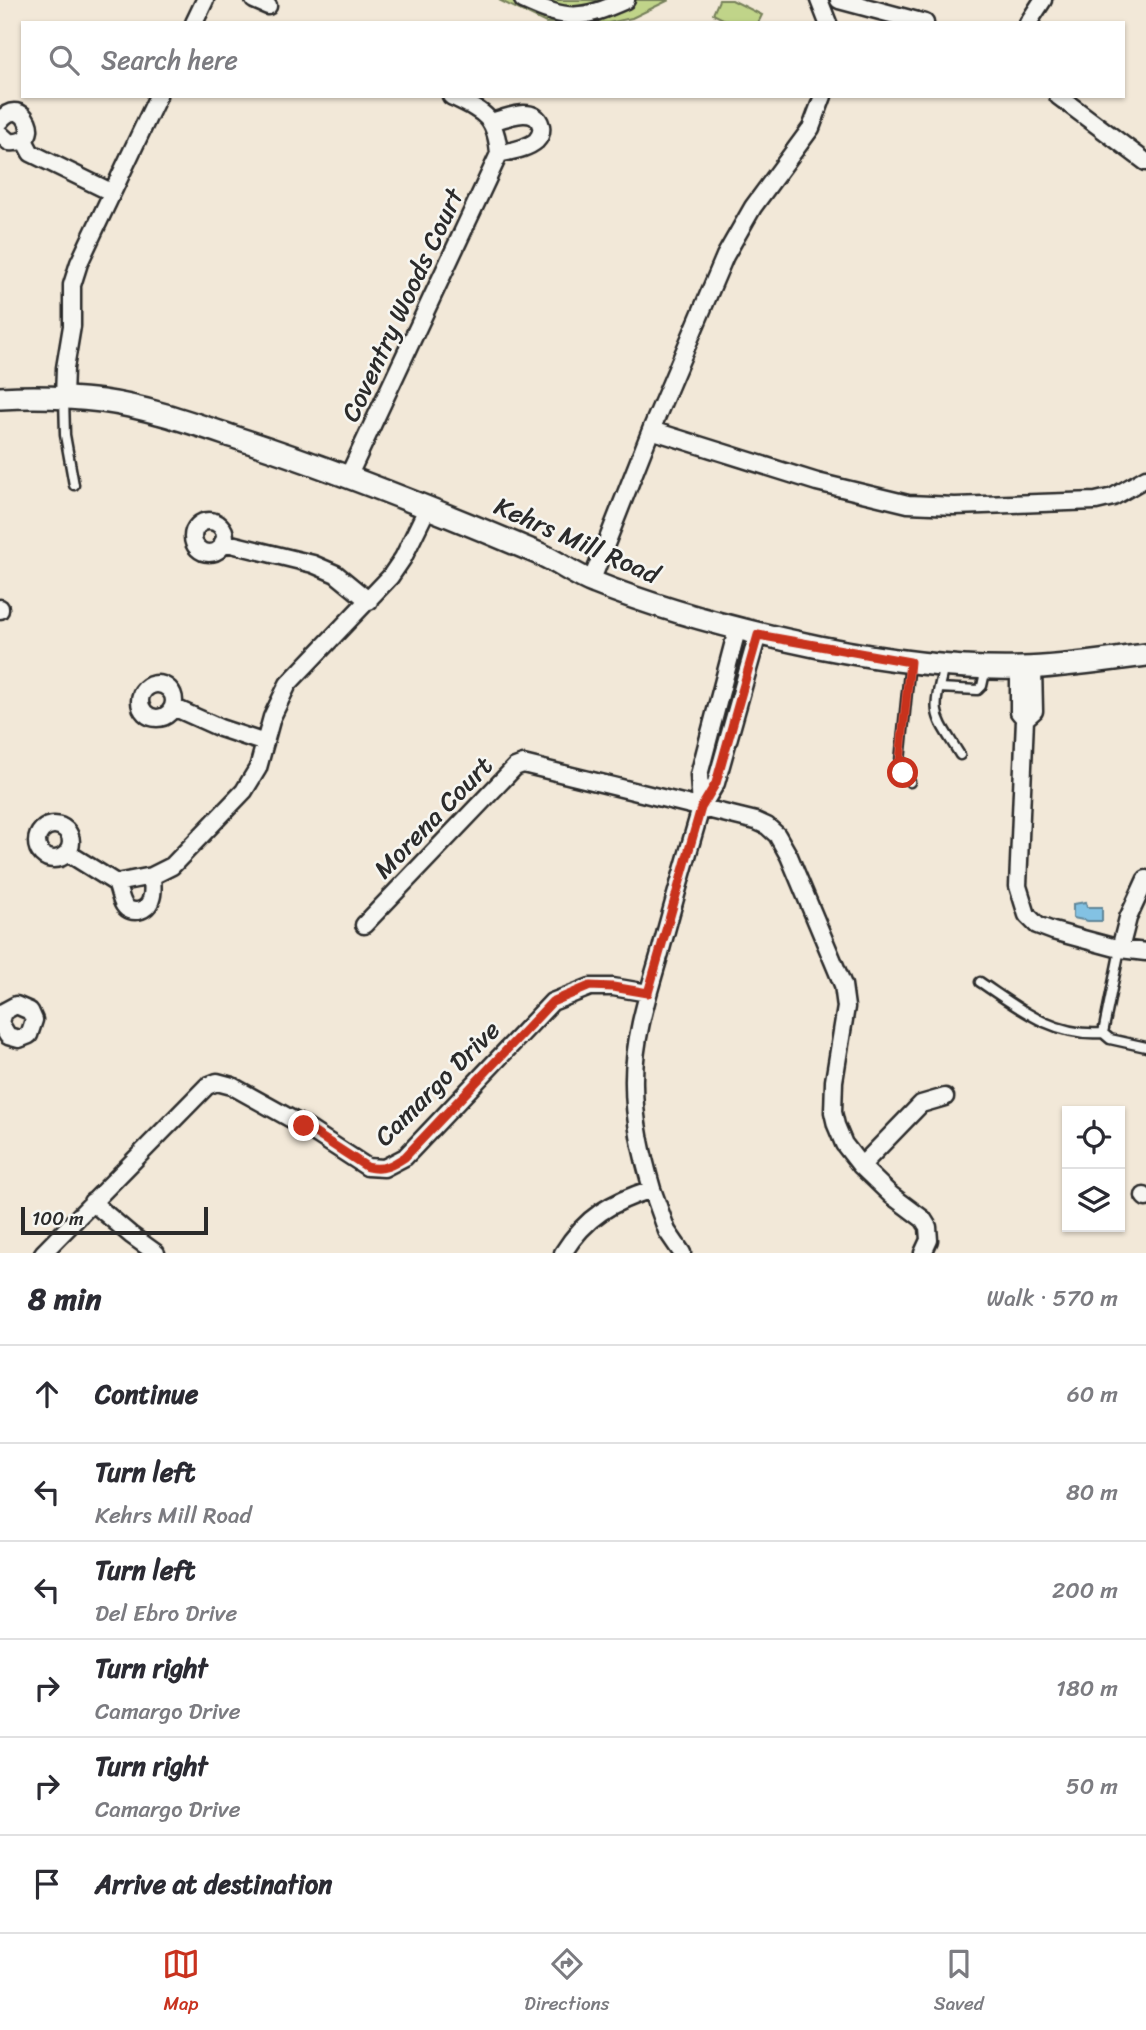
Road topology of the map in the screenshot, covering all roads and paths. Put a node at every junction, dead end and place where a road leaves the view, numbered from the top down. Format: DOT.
graph roads {
  1 [pos="205,0"];
  2 [pos="523,0"];
  3 [pos="626,0"];
  4 [pos="819,0"];
  5 [pos="839,0"];
  6 [pos="1043,0"];
  7 [pos="878,10"];
  8 [pos="195,21"];
  9 [pos="827,21"];
  10 [pos="868,21"];
  11 [pos="918,21"];
  12 [pos="1029,21"];
  13 [pos="157,98"];
  14 [pos="455,98"];
  15 [pos="822,98"];
  16 [pos="1061,98"];
  17 [pos="0,121"];
  18 [pos="492,122"];
  19 [pos="0,134"];
  20 [pos="24,140"];
  21 [pos="499,154"];
  22 [pos="1146,162"];
  23 [pos="111,192"];
  24 [pos="0,398"];
  25 [pos="64,398"];
  26 [pos="651,430"];
  27 [pos="348,477"];
  28 [pos="1146,478"];
  29 [pos="74,485"];
  30 [pos="427,509"];
  31 [pos="223,542"];
  32 [pos="591,582"];
  33 [pos="369,601"];
  34 [pos="737,630"];
  35 [pos="758,635"];
  36 [pos="1146,655"];
  37 [pos="910,662"];
  38 [pos="944,665"];
  39 [pos="986,667"];
  40 [pos="1026,668"];
  41 [pos="939,688"];
  42 [pos="173,707"];
  43 [pos="265,743"];
  44 [pos="960,755"];
  45 [pos="910,782"];
  46 [pos="701,808"];
  47 [pos="68,853"];
  48 [pos="152,876"];
  49 [pos="1146,879"];
  50 [pos="116,883"];
  51 [pos="364,925"];
  52 [pos="1120,949"];
  53 [pos="1146,952"];
  54 [pos="979,982"];
  55 [pos="648,993"];
  56 [pos="1103,1033"];
  57 [pos="1146,1047"];
  58 [pos="945,1097"];
  59 [pos="861,1166"];
  60 [pos="652,1189"];
  61 [pos="92,1202"];
  62 [pos="43,1253"];
  63 [pos="156,1253"];
  64 [pos="563,1253"];
  65 [pos="682,1253"];
  66 [pos="923,1253"];
  1 -- 8 [label="street"];
  2 -- 3 [label="street"];
  4 -- 9 [label="street"];
  5 -- 7 [label="street"];
  6 -- 12 [label="street"];
  7 -- 10 [label="street"];
  7 -- 11 [label="street"];
  13 -- 23 [label="street"];
  14 -- 18 [label="street"];
  15 -- 26 [label="street"];
  16 -- 22 [label="street"];
  17 -- 20 [label="street"];
  18 -- 21 [label="street"];
  18 -- 21 [label="street"];
  19 -- 20 [label="street"];
  20 -- 23 [label="street"];
  21 -- 27 [label="street, Coventry Woods Court"];
  23 -- 25 [label="street"];
  24 -- 25 [label="main road, Kehrs Mill Road"];
  25 -- 27 [label="main road, Kehrs Mill Road"];
  25 -- 29 [label="lane"];
  26 -- 28 [label="street"];
  26 -- 32 [label="street"];
  27 -- 30 [label="main road, Kehrs Mill Road"];
  30 -- 32 [label="main road, Kehrs Mill Road"];
  30 -- 33 [label="street"];
  31 -- 33 [label="street"];
  32 -- 34 [label="main road, Kehrs Mill Road"];
  33 -- 43 [label="street"];
  34 -- 35 [label="main road, Kehrs Mill Road"];
  34 -- 46 [label="street"];
  35 -- 37 [label="main road, Kehrs Mill Road"];
  35 -- 46 [label="street"];
  36 -- 40 [label="main road, Kehrs Mill Road"];
  37 -- 38 [label="main road, Kehrs Mill Road"];
  37 -- 45 [label="lane"];
  38 -- 39 [label="main road, Kehrs Mill Road"];
  38 -- 41 [label="lane"];
  39 -- 40 [label="main road, Kehrs Mill Road"];
  39 -- 41 [label="lane"];
  40 -- 52 [label="street"];
  41 -- 44 [label="lane"];
  42 -- 43 [label="street"];
  43 -- 48 [label="street"];
  46 -- 51 [label="street, Morena Court"];
  46 -- 55 [label="street"];
  46 -- 59 [label="street, Morena Court"];
  47 -- 50 [label="street"];
  48 -- 50 [label="street"];
  48 -- 50 [label="street"];
  49 -- 52 [label="street"];
  52 -- 53 [label="street"];
  52 -- 56 [label="lane"];
  54 -- 56 [label="lane"];
  55 -- 60 [label="street"];
  55 -- 61 [label="street, Camargo Drive"];
  56 -- 57 [label="lane"];
  58 -- 59 [label="street"];
  59 -- 66 [label="street, Morena Court"];
  60 -- 64 [label="street"];
  60 -- 65 [label="street"];
  61 -- 62 [label="street, Camargo Drive"];
  61 -- 63 [label="street"];
}
